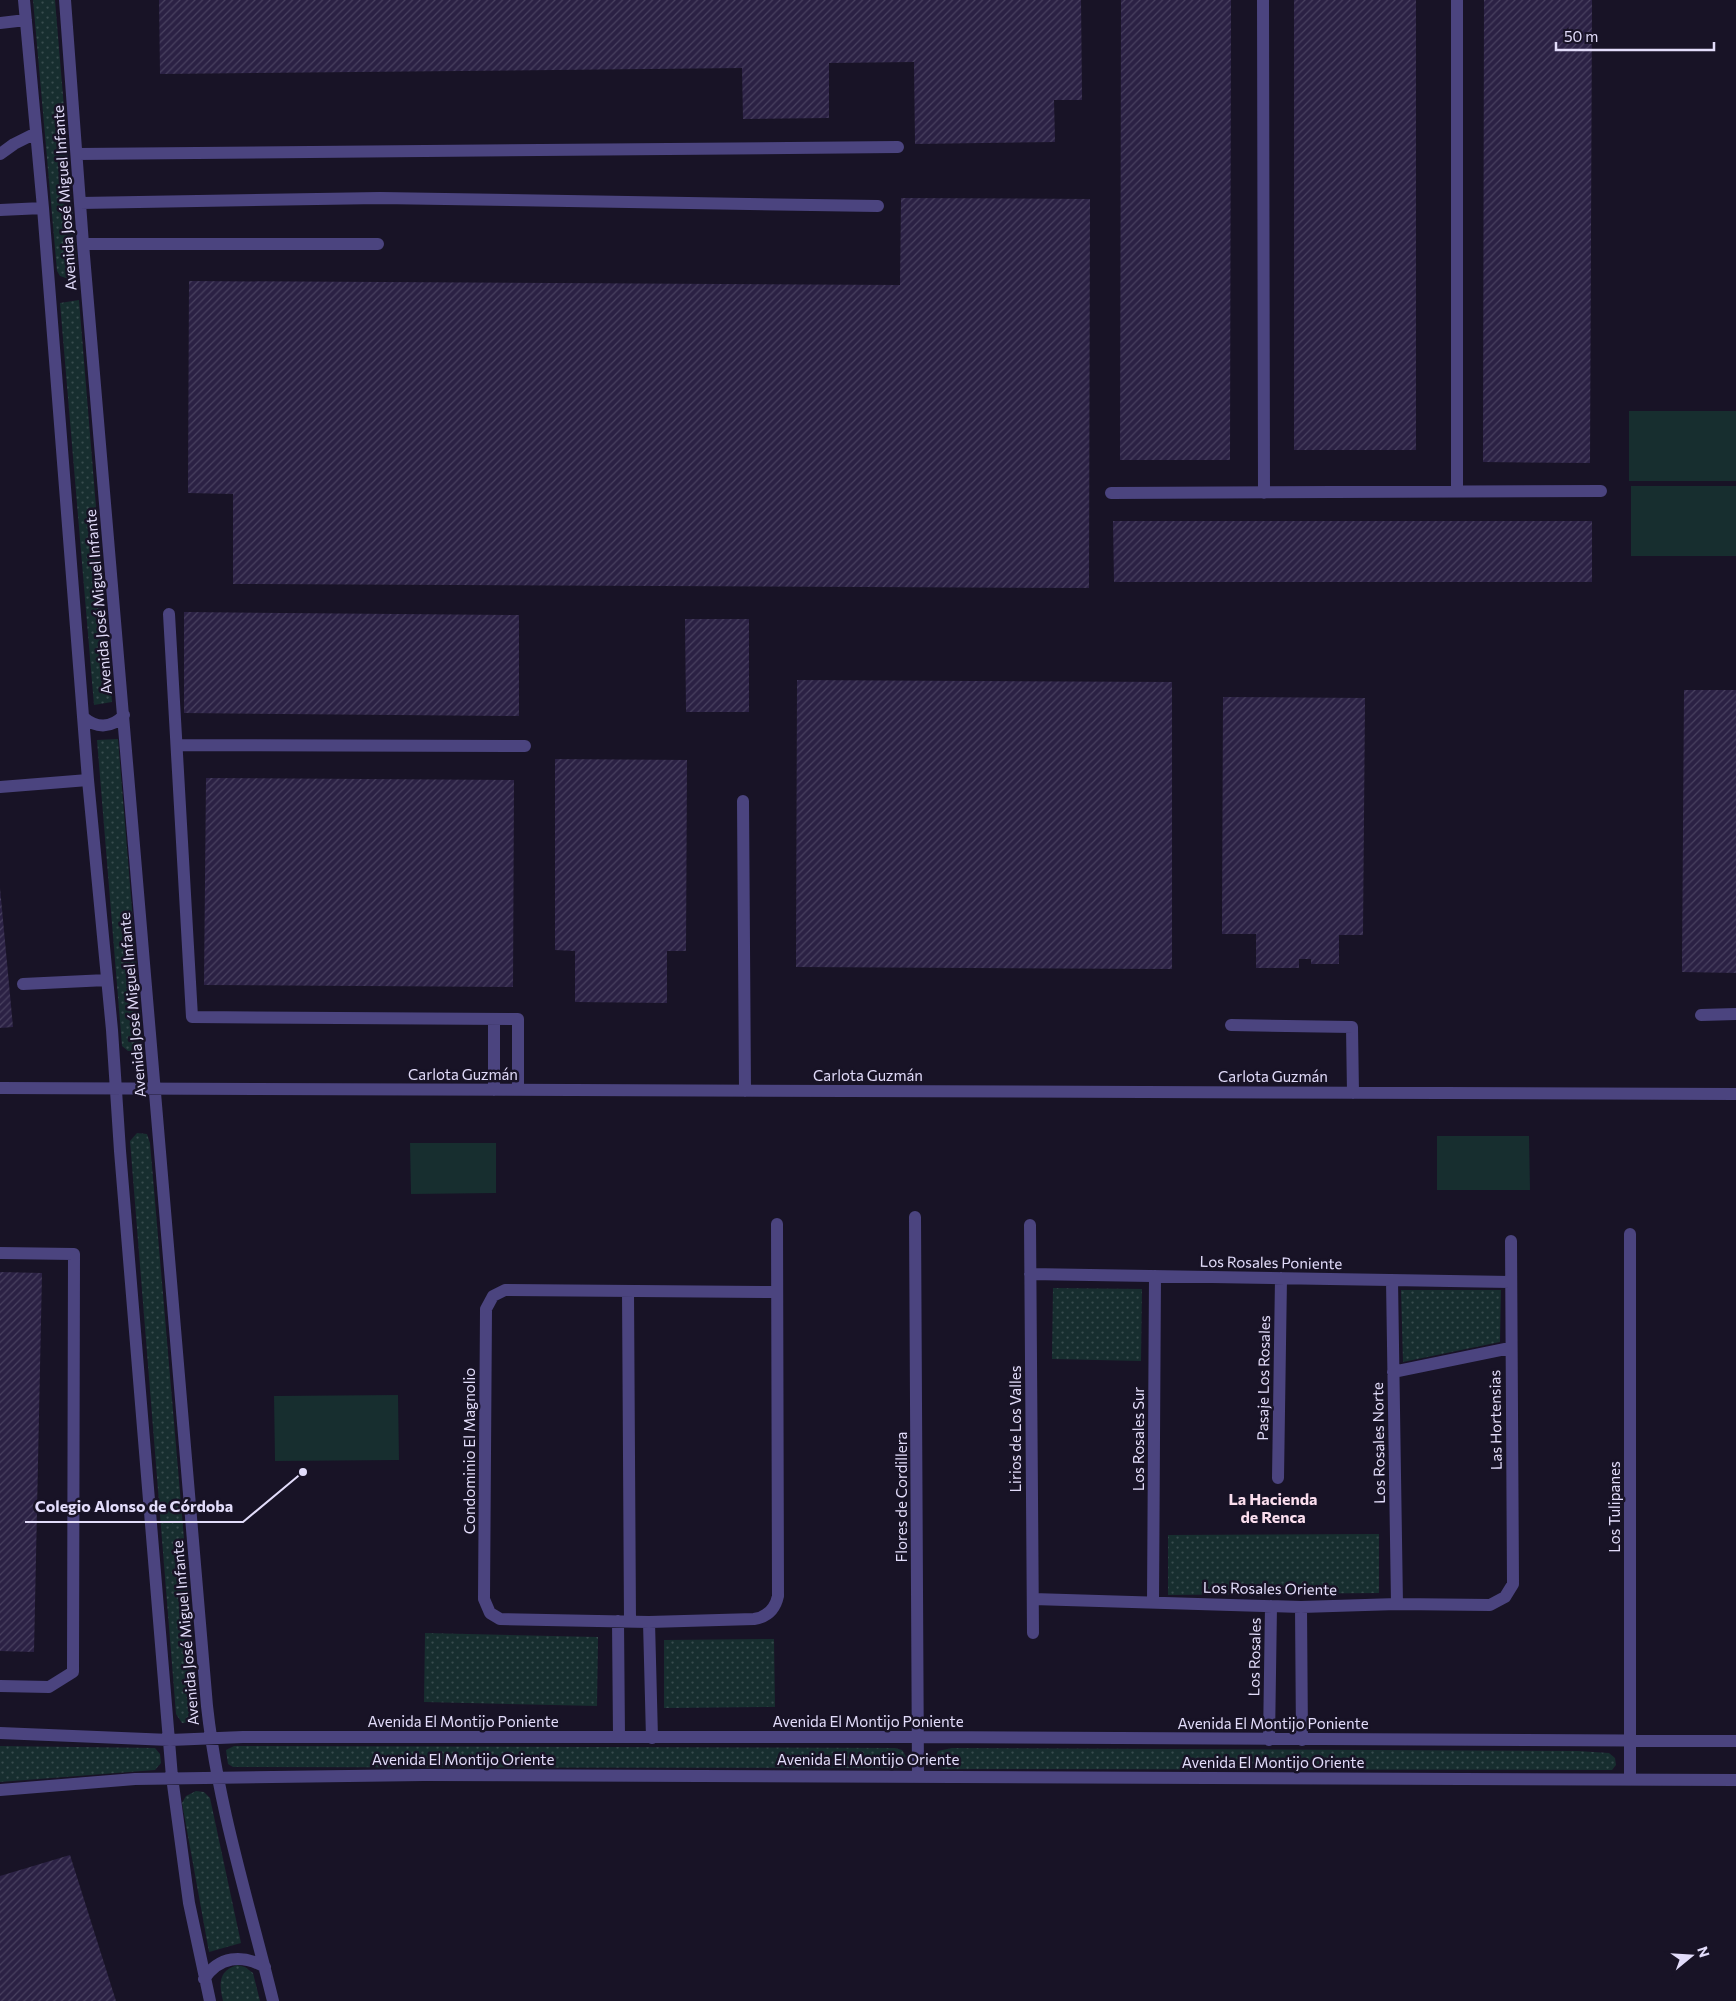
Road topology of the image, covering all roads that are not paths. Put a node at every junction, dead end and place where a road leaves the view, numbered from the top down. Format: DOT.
graph roads {
  1 [pos="24,0"];
  2 [pos="65,0"];
  3 [pos="1263,0"];
  4 [pos="1457,0"];
  5 [pos="26,20"];
  6 [pos="0,23"];
  7 [pos="36,133"];
  8 [pos="898,147"];
  9 [pos="0,154"];
  10 [pos="77,154"];
  11 [pos="80,203"];
  12 [pos="878,206"];
  13 [pos="43,208"];
  14 [pos="0,210"];
  15 [pos="83,244"];
  16 [pos="378,244"];
  17 [pos="1457,491"];
  18 [pos="1601,491"];
  19 [pos="1111,493"];
  20 [pos="1264,493"];
  21 [pos="169,614"];
  22 [pos="124,715"];
  23 [pos="83,717"];
  24 [pos="176,746"];
  25 [pos="525,746"];
  26 [pos="88,780"];
  27 [pos="0,787"];
  28 [pos="743,801"];
  29 [pos="107,980"];
  30 [pos="23,984"];
  31 [pos="1736,1014"];
  32 [pos="1701,1015"];
  33 [pos="494,1019"];
  34 [pos="1231,1025"];
  35 [pos="0,1088"];
  36 [pos="116,1089"];
  37 [pos="156,1089"];
  38 [pos="494,1090"];
  39 [pos="518,1090"];
  40 [pos="745,1091"];
  41 [pos="1353,1093"];
  42 [pos="1736,1094"];
  43 [pos="915,1218"];
  44 [pos="777,1224"];
  45 [pos="1030,1225"];
  46 [pos="1630,1234"];
  47 [pos="1511,1241"];
  48 [pos="0,1253"];
  49 [pos="1030,1274"];
  50 [pos="1155,1276"];
  51 [pos="1281,1278"];
  52 [pos="1392,1280"];
  53 [pos="1510,1282"];
  54 [pos="628,1291"];
  55 [pos="777,1292"];
  56 [pos="1510,1348"];
  57 [pos="1393,1372"];
  58 [pos="1278,1478"];
  59 [pos="1505,1597"];
  60 [pos="1033,1599"];
  61 [pos="1153,1602"];
  62 [pos="1397,1604"];
  63 [pos="1270,1606"];
  64 [pos="1301,1607"];
  65 [pos="624,1621"];
  66 [pos="649,1622"];
  67 [pos="1033,1633"];
  68 [pos="0,1686"];
  69 [pos="0,1733"];
  70 [pos="918,1736"];
  71 [pos="210,1737"];
  72 [pos="619,1738"];
  73 [pos="652,1738"];
  74 [pos="170,1740"];
  75 [pos="1268,1740"];
  76 [pos="1302,1740"];
  77 [pos="1631,1741"];
  78 [pos="1736,1742"];
  79 [pos="918,1776"];
  80 [pos="216,1777"];
  81 [pos="172,1778"];
  82 [pos="1630,1780"];
  83 [pos="1736,1780"];
  84 [pos="0,1790"];
  85 [pos="265,1967"];
  86 [pos="204,1979"];
  87 [pos="210,2001"];
  88 [pos="273,2001"];
  1 -- 5 [label="street, Avenida José Miguel Infante"];
  2 -- 10 [label="street, Avenida José Miguel Infante"];
  3 -- 20 [label="street"];
  4 -- 17 [label="street"];
  5 -- 6 [label="street"];
  5 -- 7 [label="street, Avenida José Miguel Infante"];
  7 -- 9 [label="street"];
  7 -- 13 [label="street, Avenida José Miguel Infante"];
  8 -- 10 [label="street"];
  10 -- 11 [label="street, Avenida José Miguel Infante"];
  11 -- 12 [label="street"];
  11 -- 15 [label="street, Avenida José Miguel Infante"];
  13 -- 14 [label="street"];
  13 -- 23 [label="street, Avenida José Miguel Infante"];
  15 -- 16 [label="street"];
  15 -- 22 [label="street, Avenida José Miguel Infante"];
  17 -- 18 [label="street"];
  17 -- 20 [label="street"];
  19 -- 20 [label="street"];
  21 -- 24 [label="street"];
  22 -- 23 [label="street"];
  22 -- 37 [label="street, Avenida José Miguel Infante"];
  23 -- 26 [label="street, Avenida José Miguel Infante"];
  24 -- 25 [label="street"];
  24 -- 33 [label="street"];
  26 -- 27 [label="street"];
  26 -- 29 [label="street, Avenida José Miguel Infante"];
  28 -- 40 [label="street"];
  29 -- 30 [label="street"];
  29 -- 36 [label="street, Avenida José Miguel Infante"];
  31 -- 32 [label="street"];
  33 -- 38 [label="street"];
  33 -- 39 [label="street"];
  34 -- 41 [label="street"];
  35 -- 36 [label="street, Carlota Guzmán"];
  36 -- 37 [label="street, Carlota Guzmán"];
  36 -- 74 [label="street, Avenida José Miguel Infante"];
  37 -- 38 [label="street, Carlota Guzmán"];
  37 -- 71 [label="street, Avenida José Miguel Infante"];
  38 -- 39 [label="street, Carlota Guzmán"];
  39 -- 40 [label="street, Carlota Guzmán"];
  40 -- 41 [label="street, Carlota Guzmán"];
  41 -- 42 [label="street, Carlota Guzmán"];
  43 -- 70 [label="street, Flores de Cordillera"];
  44 -- 55 [label="street, Condominio El Magnolio"];
  45 -- 49 [label="street, Lirios de Los Valles"];
  46 -- 77 [label="street, Los Tulipanes"];
  47 -- 53 [label="street, Las Hortensias"];
  48 -- 68 [label="street"];
  49 -- 50 [label="street, Los Rosales Poniente"];
  49 -- 60 [label="street, Lirios de Los Valles"];
  50 -- 51 [label="street, Los Rosales Poniente"];
  50 -- 61 [label="street, Los Rosales Sur"];
  51 -- 52 [label="street, Los Rosales Poniente"];
  51 -- 58 [label="street, Pasaje Los Rosales"];
  52 -- 53 [label="street, Los Rosales Poniente"];
  52 -- 57 [label="street, Los Rosales Norte"];
  53 -- 56 [label="street, Las Hortensias"];
  54 -- 55 [label="street, Condominio El Magnolio"];
  54 -- 65 [label="street"];
  54 -- 65 [label="street, Condominio El Magnolio"];
  55 -- 66 [label="street, Condominio El Magnolio"];
  56 -- 57 [label="street"];
  56 -- 59 [label="street, Las Hortensias"];
  57 -- 62 [label="street, Los Rosales Norte"];
  59 -- 62 [label="street, Los Rosales Oriente"];
  60 -- 61 [label="street, Los Rosales Oriente"];
  60 -- 67 [label="street, Lirios de Los Valles"];
  61 -- 63 [label="street, Los Rosales Oriente"];
  62 -- 64 [label="street, Los Rosales Oriente"];
  63 -- 64 [label="street, Los Rosales Oriente"];
  63 -- 75 [label="street, Los Rosales"];
  64 -- 76 [label="street"];
  65 -- 66 [label="street, Condominio El Magnolio"];
  65 -- 72 [label="street"];
  66 -- 73 [label="street"];
  69 -- 74 [label="street, Avenida El Montijo Poniente"];
  70 -- 73 [label="street, Avenida El Montijo Poniente"];
  70 -- 75 [label="street, Avenida El Montijo Poniente"];
  70 -- 79 [label="street, Flores de Cordillera"];
  71 -- 72 [label="street, Avenida El Montijo Poniente"];
  71 -- 74 [label="street, Avenida El Montijo Poniente"];
  71 -- 80 [label="street, Avenida José Miguel Infante"];
  72 -- 73 [label="street, Avenida El Montijo Poniente"];
  74 -- 81 [label="street, Avenida José Miguel Infante"];
  75 -- 76 [label="street, Avenida El Montijo Poniente"];
  76 -- 77 [label="street, Avenida El Montijo Poniente"];
  77 -- 78 [label="street, Avenida El Montijo Poniente"];
  77 -- 82 [label="street, Los Tulipanes"];
  79 -- 80 [label="street, Avenida El Montijo Oriente"];
  79 -- 82 [label="street, Avenida El Montijo Oriente"];
  80 -- 81 [label="street, Avenida El Montijo Oriente"];
  80 -- 85 [label="street, Avenida José Miguel Infante"];
  81 -- 84 [label="street, Avenida El Montijo Oriente"];
  81 -- 86 [label="street, Avenida José Miguel Infante"];
  82 -- 83 [label="street, Avenida El Montijo Oriente"];
  85 -- 86 [label="street"];
  85 -- 88 [label="street, Avenida José Miguel Infante"];
  86 -- 87 [label="street, Avenida José Miguel Infante"];
}
